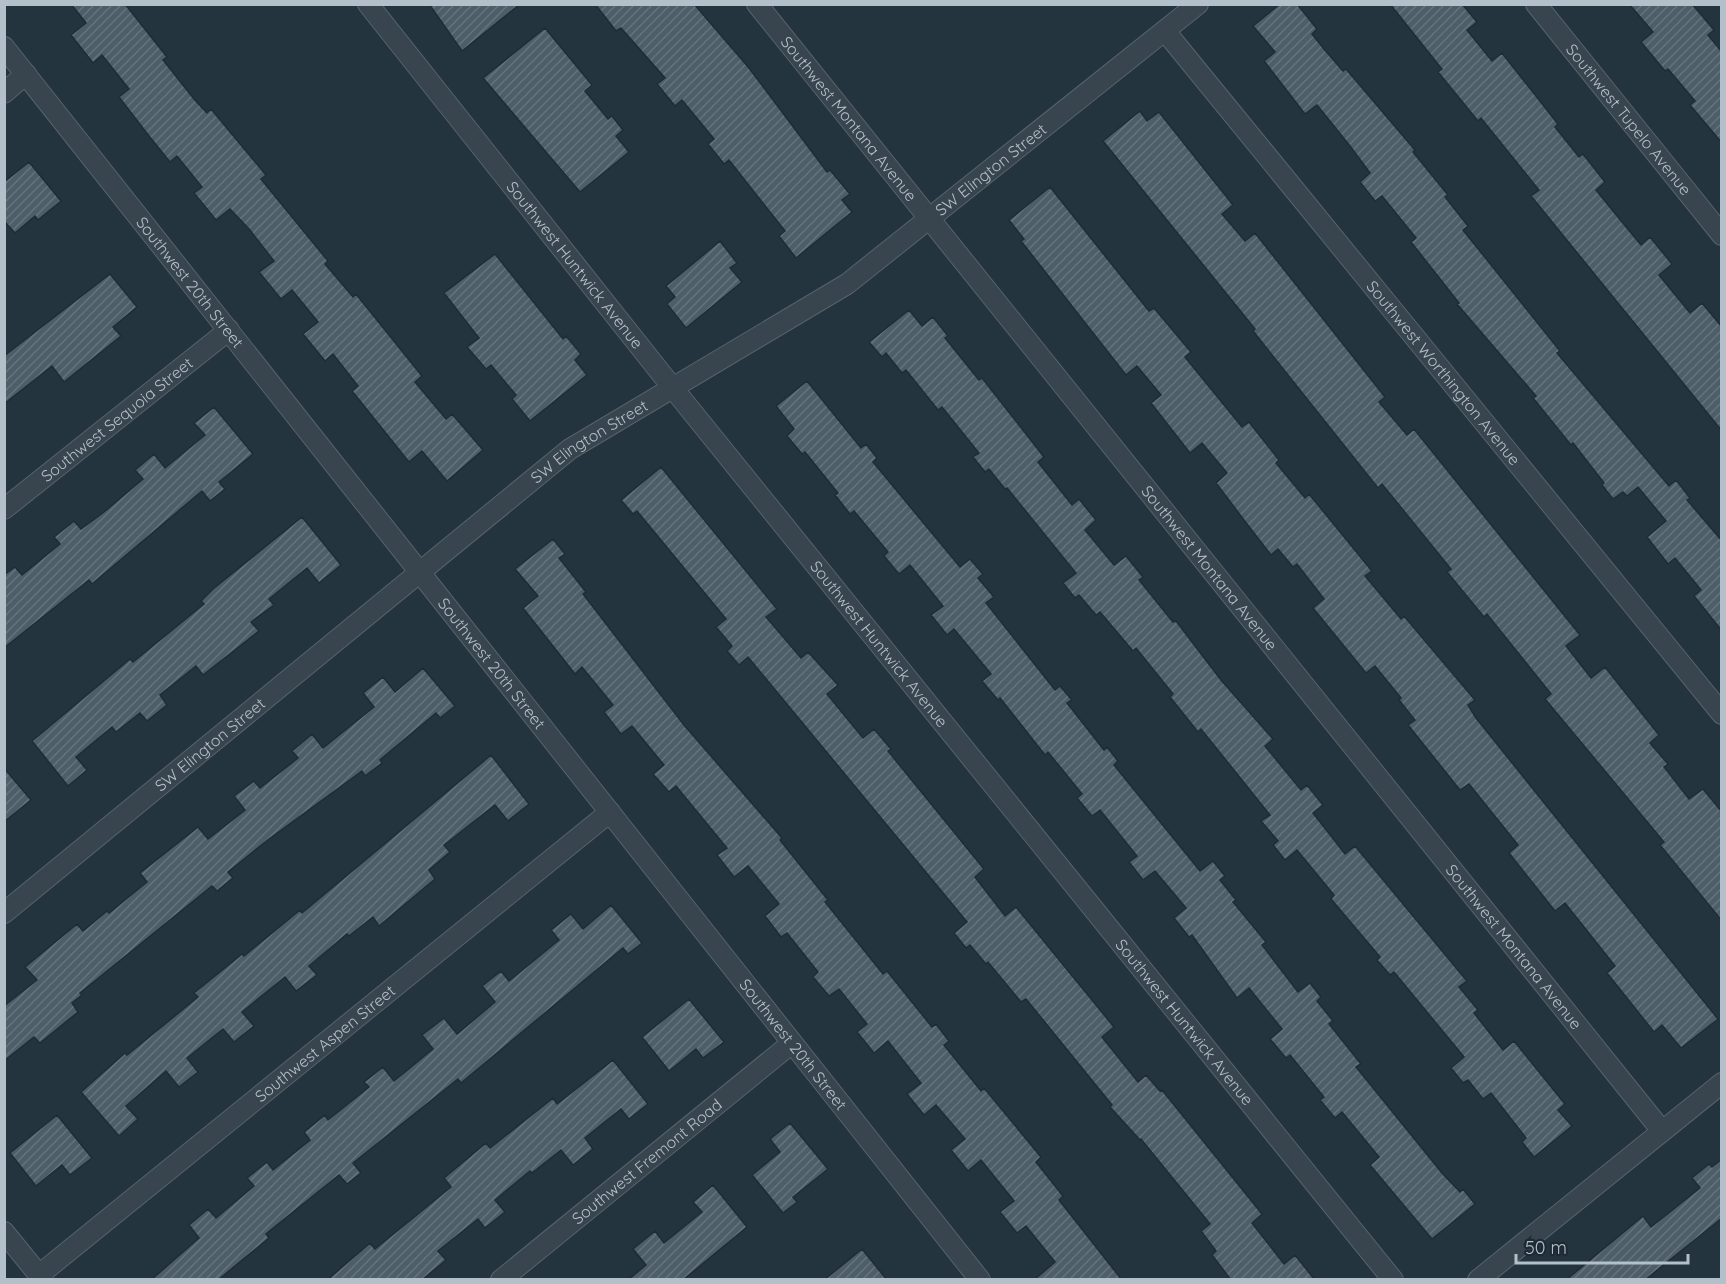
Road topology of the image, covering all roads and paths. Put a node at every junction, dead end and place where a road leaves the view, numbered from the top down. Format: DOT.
graph roads {
  1 [pos="368,4"];
  2 [pos="757,4"];
  3 [pos="1198,4"];
  4 [pos="1536,4"];
  5 [pos="1165,31"];
  6 [pos="4,46"];
  7 [pos="26,74"];
  8 [pos="4,93"];
  9 [pos="929,221"];
  10 [pos="1722,235"];
  11 [pos="229,330"];
  12 [pos="672,387"];
  13 [pos="4,509"];
  14 [pos="418,572"];
  15 [pos="1722,714"];
  16 [pos="610,812"];
  17 [pos="4,913"];
  18 [pos="792,1043"];
  19 [pos="1722,1083"];
  20 [pos="1662,1131"];
  21 [pos="4,1232"];
  22 [pos="41,1277"];
  23 [pos="501,1280"];
  24 [pos="980,1280"];
  25 [pos="1393,1280"];
  26 [pos="1478,1280"];
  1 -- 12 [label="street, Southwest Huntwick Avenue"];
  2 -- 9 [label="street, Southwest Montana Avenue"];
  3 -- 5 [label="street, SW Elington Street"];
  4 -- 10 [label="street, Southwest Tupelo Avenue"];
  5 -- 9 [label="street, SW Elington Street"];
  5 -- 15 [label="street, Southwest Worthington Avenue"];
  6 -- 7 [label="street, Southwest 20th Street"];
  7 -- 8 [label="street"];
  7 -- 11 [label="street, Southwest 20th Street"];
  9 -- 12 [label="street, SW Elington Street"];
  9 -- 20 [label="street, Southwest Montana Avenue"];
  11 -- 13 [label="street, Southwest Sequoia Street"];
  11 -- 14 [label="street, Southwest 20th Street"];
  12 -- 14 [label="street, SW Elington Street"];
  12 -- 25 [label="street, Southwest Huntwick Avenue"];
  14 -- 16 [label="street, Southwest 20th Street"];
  14 -- 17 [label="street, SW Elington Street"];
  16 -- 18 [label="street, Southwest 20th Street"];
  16 -- 22 [label="street, Southwest Aspen Street"];
  18 -- 23 [label="street, Southwest Fremont Road"];
  18 -- 24 [label="street, Southwest 20th Street"];
  19 -- 20 [label="street"];
  20 -- 26 [label="street"];
  21 -- 22 [label="street"];
}
